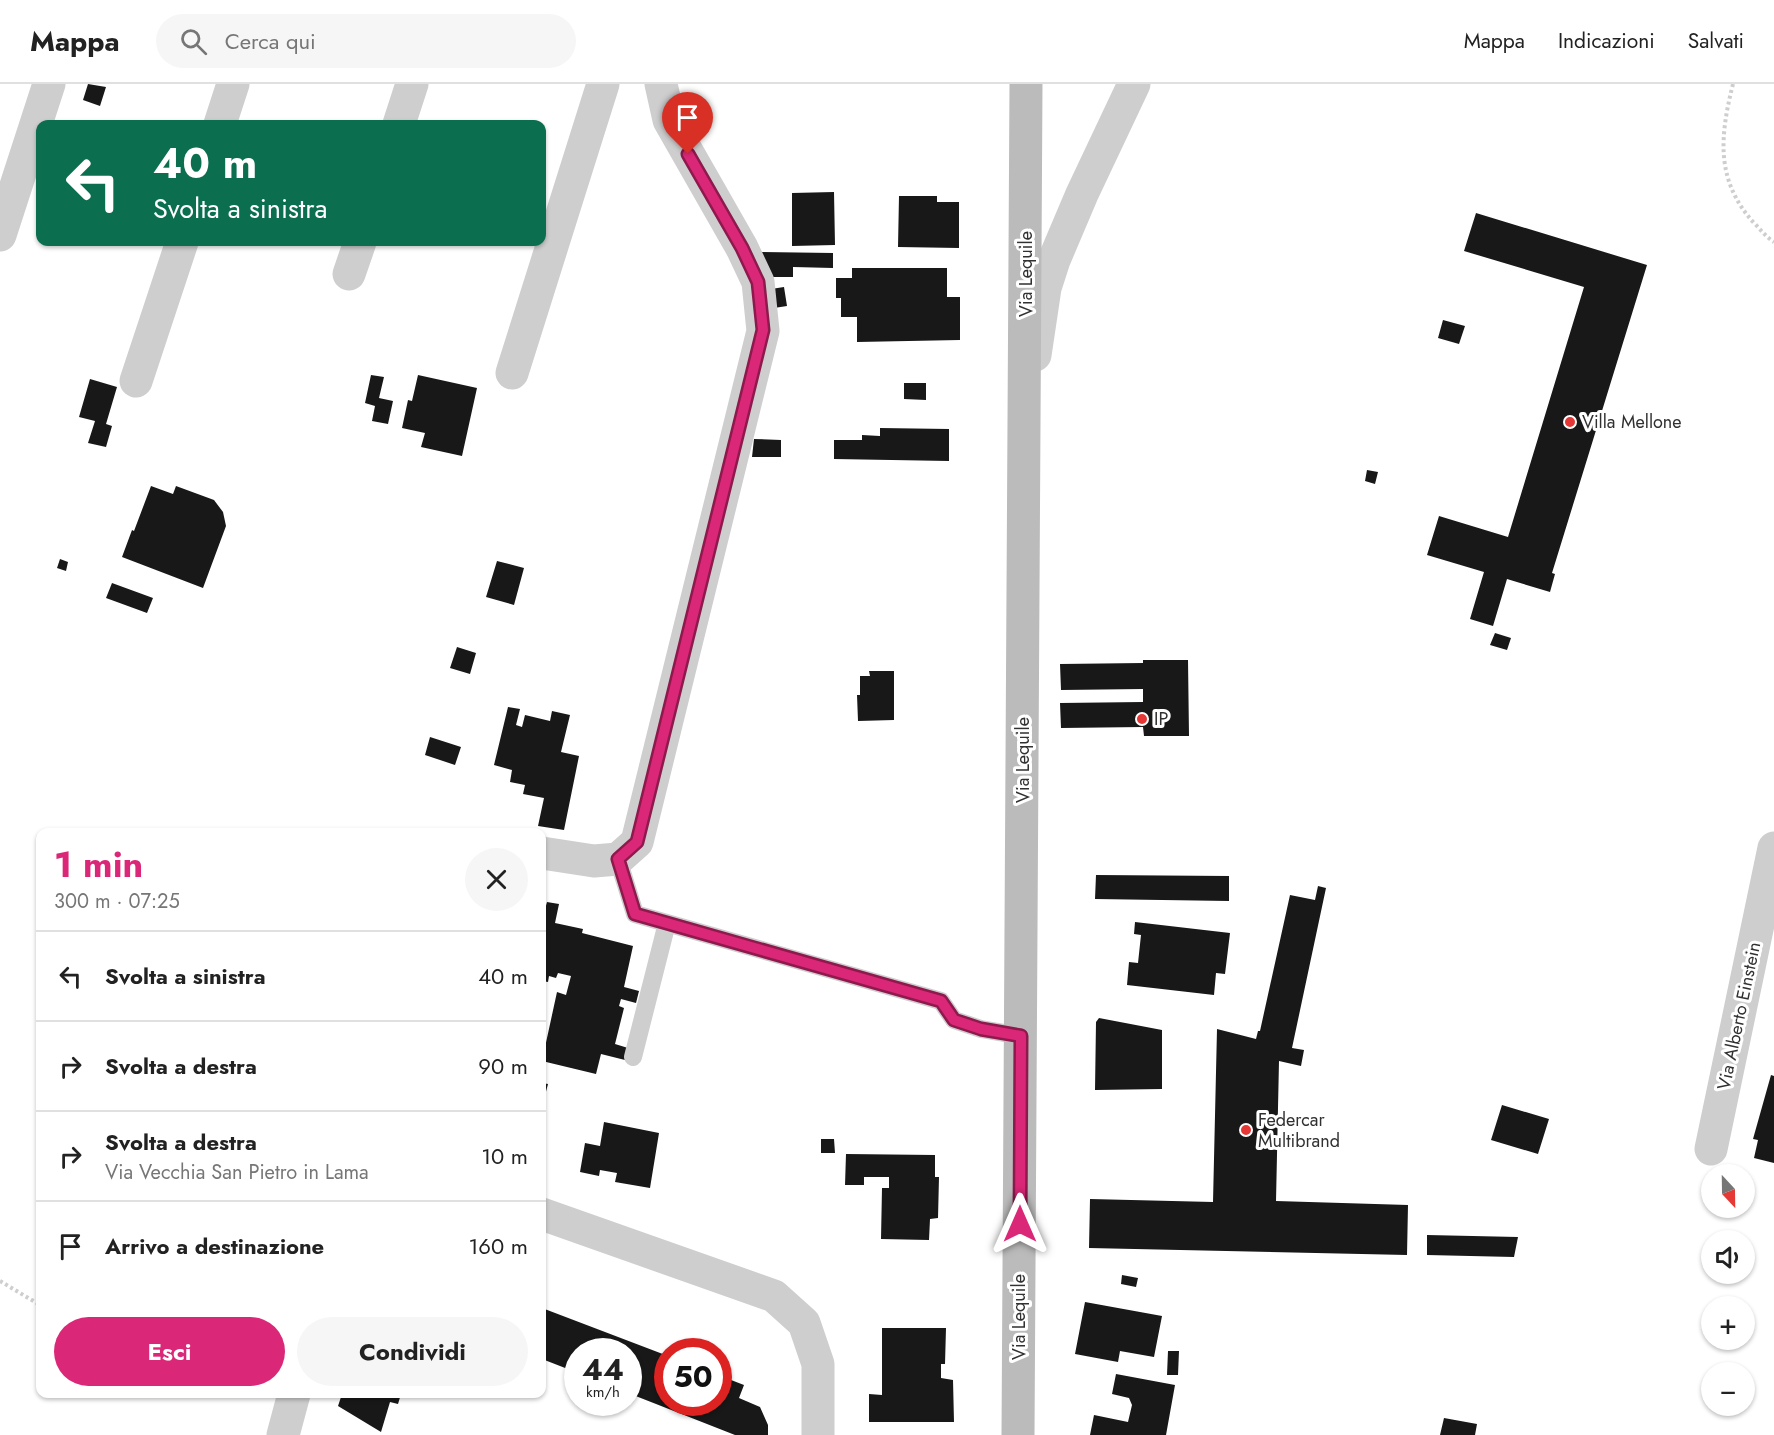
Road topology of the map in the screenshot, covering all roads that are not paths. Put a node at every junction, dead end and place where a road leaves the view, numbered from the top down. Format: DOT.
graph roads {
  1 [pos="50,84"];
  2 [pos="233,84"];
  3 [pos="412,84"];
  4 [pos="603,84"];
  5 [pos="661,84"];
  6 [pos="1026,84"];
  7 [pos="1134,84"];
  8 [pos="38,120"];
  9 [pos="221,120"];
  10 [pos="400,120"];
  11 [pos="36,126"];
  12 [pos="0,235"];
  13 [pos="181,246"];
  14 [pos="359,246"];
  15 [pos="349,274"];
  16 [pos="512,373"];
  17 [pos="136,381"];
  18 [pos="1024,447"];
  19 [pos="1774,848"];
  20 [pos="546,854"];
  21 [pos="618,859"];
  22 [pos="667,923"];
  23 [pos="1021,1036"];
  24 [pos="633,1057"];
  25 [pos="1711,1149"];
  26 [pos="546,1215"];
  27 [pos="293,1398"];
  28 [pos="283,1435"];
  29 [pos="818,1435"];
  30 [pos="1018,1435"];
  1 -- 8 [label="street"];
  2 -- 9 [label="street"];
  3 -- 10 [label="street"];
  4 -- 16 [label="street"];
  5 -- 21 [label="street"];
  6 -- 18 [label="main road, Via Lequile"];
  7 -- 18 [label="street"];
  11 -- 12 [label="street"];
  13 -- 17 [label="street"];
  14 -- 15 [label="street"];
  18 -- 23 [label="main road, Via Lequile"];
  19 -- 25 [label="street, Via Alberto Einstein"];
  20 -- 21 [label="street"];
  21 -- 22 [label="lane"];
  22 -- 23 [label="lane"];
  22 -- 24 [label="lane"];
  23 -- 30 [label="main road, Via Lequile"];
  26 -- 29 [label="street"];
  27 -- 28 [label="street"];
}
